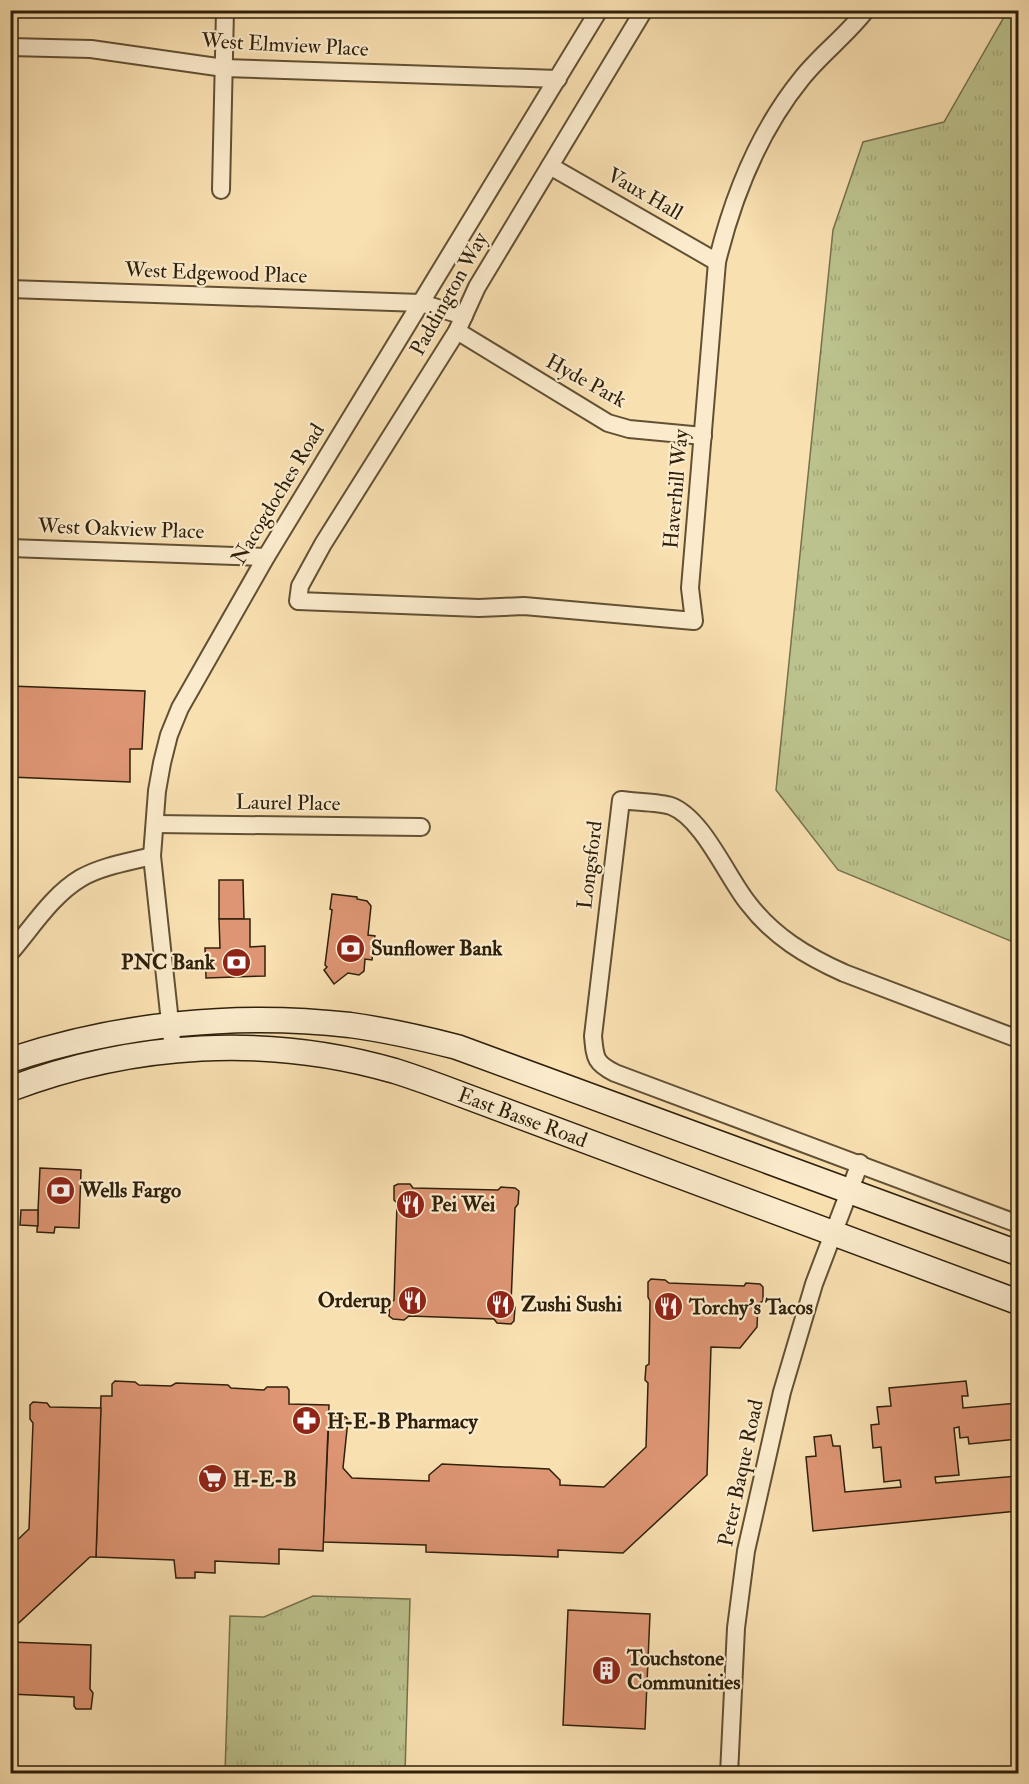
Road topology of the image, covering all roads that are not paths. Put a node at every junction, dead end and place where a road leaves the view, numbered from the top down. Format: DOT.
graph roads {
  1 [pos="225,10"];
  2 [pos="599,10"];
  3 [pos="644,10"];
  4 [pos="866,10"];
  5 [pos="10,47"];
  6 [pos="224,68"];
  7 [pos="558,79"];
  8 [pos="550,166"];
  9 [pos="221,190"];
  10 [pos="717,262"];
  11 [pos="10,289"];
  12 [pos="421,303"];
  13 [pos="461,324"];
  14 [pos="703,436"];
  15 [pos="10,548"];
  16 [pos="266,557"];
  17 [pos="298,601"];
  18 [pos="155,824"];
  19 [pos="421,827"];
  20 [pos="152,856"];
  21 [pos="10,953"];
  22 [pos="170,1024"];
  23 [pos="1018,1039"];
  24 [pos="173,1050"];
  25 [pos="10,1060"];
  26 [pos="10,1089"];
  27 [pos="860,1163"];
  28 [pos="849,1192"];
  29 [pos="1018,1224"];
  30 [pos="833,1233"];
  31 [pos="1018,1254"];
  32 [pos="1018,1302"];
  33 [pos="729,1773"];
  1 -- 6 [label="street"];
  2 -- 7 [label="street, Nacogdoches Road"];
  3 -- 8 [label="street, Paddington Way"];
  4 -- 10 [label="street, Haverhill Way"];
  5 -- 6 [label="street, West Elmview Place"];
  6 -- 7 [label="street, West Elmview Place"];
  6 -- 9 [label="street"];
  7 -- 12 [label="street, Nacogdoches Road"];
  8 -- 10 [label="street, Vaux Hall"];
  8 -- 13 [label="street, Paddington Way"];
  10 -- 14 [label="street, Haverhill Way"];
  11 -- 12 [label="street, West Edgewood Place"];
  12 -- 13 [label="street, Hyde Park"];
  12 -- 16 [label="street, Nacogdoches Road"];
  13 -- 14 [label="street, Hyde Park"];
  13 -- 17 [label="street, Paddington Way"];
  14 -- 17 [label="street, Haverhill Way"];
  15 -- 16 [label="street, West Oakview Place"];
  16 -- 18 [label="street, Nacogdoches Road"];
  18 -- 19 [label="street, Laurel Place"];
  18 -- 20 [label="street, Nacogdoches Road"];
  20 -- 21 [label="street"];
  20 -- 22 [label="street, Nacogdoches Road"];
  22 -- 24 [label="street, Nacogdoches Road"];
  22 -- 25 [label="main road, East Basse Road"];
  22 -- 28 [label="main road, East Basse Road"];
  23 -- 27 [label="street, Longsford"];
  24 -- 26 [label="main road, East Basse Road"];
  24 -- 30 [label="main road, East Basse Road"];
  27 -- 28 [label="street"];
  27 -- 29 [label="street, Longsford"];
  28 -- 30 [label="street, Peter Baque Road"];
  28 -- 31 [label="main road, East Basse Road"];
  30 -- 32 [label="main road, East Basse Road"];
  30 -- 33 [label="street, Peter Baque Road"];
}
